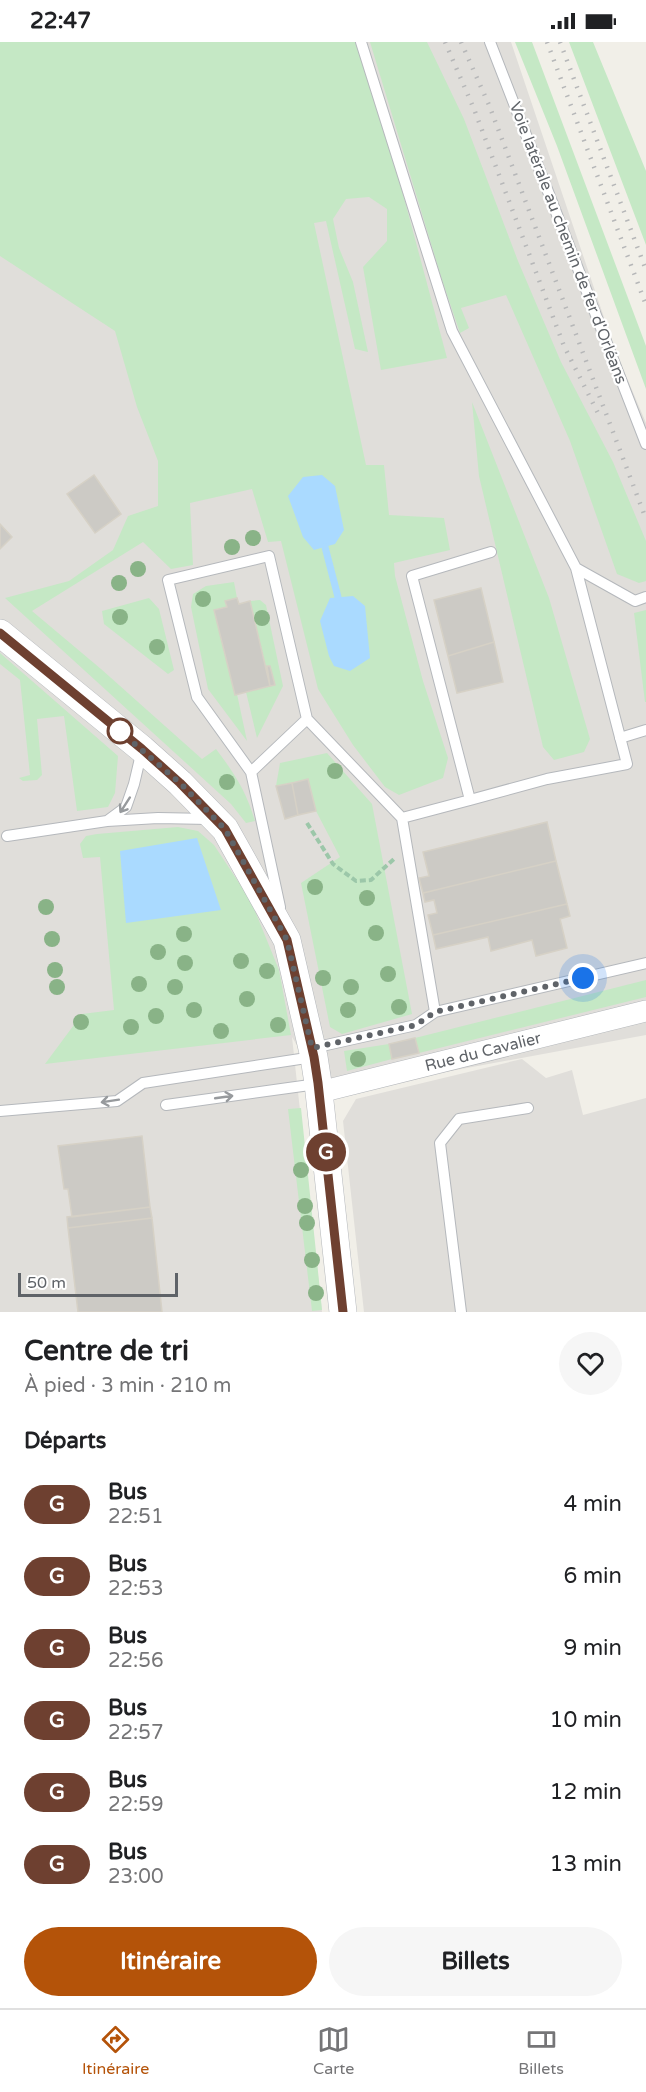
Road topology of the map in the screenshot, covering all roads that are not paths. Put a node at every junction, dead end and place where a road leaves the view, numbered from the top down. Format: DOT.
graph roads {
  1 [pos="361,42"];
  2 [pos="490,42"];
  3 [pos="646,444"];
  4 [pos="491,552"];
  5 [pos="576,568"];
  6 [pos="646,597"];
  7 [pos="0,633"];
  8 [pos="307,719"];
  9 [pos="646,730"];
  10 [pos="620,738"];
  11 [pos="142,749"];
  12 [pos="251,772"];
  13 [pos="470,800"];
  14 [pos="402,818"];
  15 [pos="215,819"];
  16 [pos="107,821"];
  17 [pos="8,836"];
  18 [pos="287,940"];
  19 [pos="646,963"];
  20 [pos="646,1011"];
  21 [pos="435,1012"];
  22 [pos="316,1070"];
  23 [pos="166,1105"];
  24 [pos="528,1108"];
  25 [pos="0,1111"];
  26 [pos="343,1312"];
  27 [pos="461,1312"];
  1 -- 5 [label="lane"];
  2 -- 3 [label="lane, Voie latérale au chemin de fer d'Orléans"];
  4 -- 13 [label="lane"];
  5 -- 6 [label="lane"];
  5 -- 10 [label="lane"];
  7 -- 11 [label="street"];
  8 -- 12 [label="lane"];
  8 -- 12 [label="lane"];
  8 -- 14 [label="lane"];
  9 -- 10 [label="lane"];
  10 -- 13 [label="lane"];
  11 -- 15 [label="street"];
  11 -- 16 [label="lane, one-way"];
  12 -- 18 [label="lane"];
  13 -- 14 [label="lane"];
  14 -- 21 [label="lane"];
  15 -- 16 [label="lane"];
  15 -- 18 [label="street"];
  16 -- 17 [label="lane"];
  18 -- 22 [label="street"];
  19 -- 21 [label="lane"];
  20 -- 22 [label="street, Rue du Cavalier"];
  21 -- 22 [label="lane"];
  23 -- 22 [label="lane, one-way"];
  22 -- 25 [label="lane, one-way"];
  22 -- 26 [label="street"];
  24 -- 27 [label="lane"];
}
